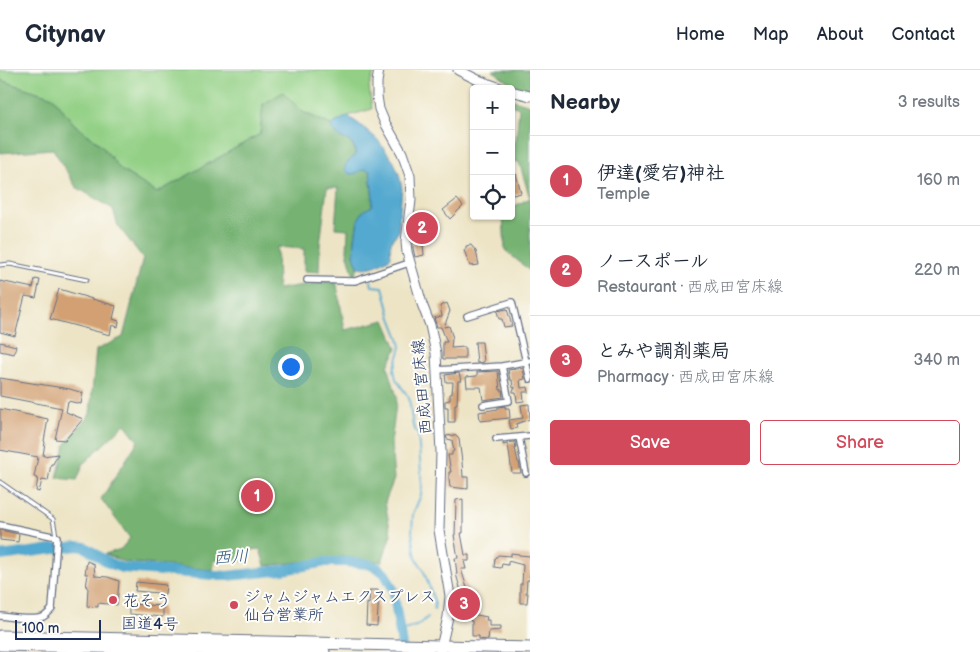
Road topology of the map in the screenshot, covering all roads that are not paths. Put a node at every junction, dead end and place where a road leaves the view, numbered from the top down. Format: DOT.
graph roads {
  1 [pos="379,70"];
  2 [pos="458,70"];
  3 [pos="492,85"];
  4 [pos="515,92"];
  5 [pos="530,96"];
  6 [pos="409,264"];
  7 [pos="0,265"];
  8 [pos="88,280"];
  9 [pos="307,280"];
  10 [pos="467,316"];
  11 [pos="528,361"];
  12 [pos="502,366"];
  13 [pos="437,370"];
  14 [pos="530,379"];
  15 [pos="483,405"];
  16 [pos="530,436"];
  17 [pos="520,437"];
  18 [pos="496,439"];
  19 [pos="526,474"];
  20 [pos="0,482"];
  21 [pos="0,525"];
  22 [pos="57,537"];
  23 [pos="0,616"];
  24 [pos="0,636"];
  25 [pos="0,645"];
  26 [pos="299,648"];
  27 [pos="530,648"];
  28 [pos="441,649"];
  29 [pos="324,652"];
  1 -- 6 [label="main road, 西成田宮床線"];
  2 -- 3 [label="main road"];
  4 -- 5 [label="main road"];
  6 -- 9 [label="street"];
  6 -- 13 [label="main road, 西成田宮床線"];
  7 -- 8 [label="lane"];
  10 -- 11 [label="street"];
  11 -- 12 [label="street"];
  11 -- 14 [label="street"];
  12 -- 13 [label="street"];
  12 -- 15 [label="street"];
  13 -- 28 [label="main road, 西成田宮床線"];
  16 -- 17 [label="street"];
  17 -- 18 [label="street"];
  17 -- 19 [label="street"];
  20 -- 22 [label="lane"];
  21 -- 22 [label="street"];
  22 -- 23 [label="street"];
  24 -- 26 [label="highway, 国道4号"];
  25 -- 26 [label="highway, 国道4号"];
  26 -- 28 [label="highway"];
  26 -- 29 [label="highway"];
  27 -- 28 [label="highway"];
}
